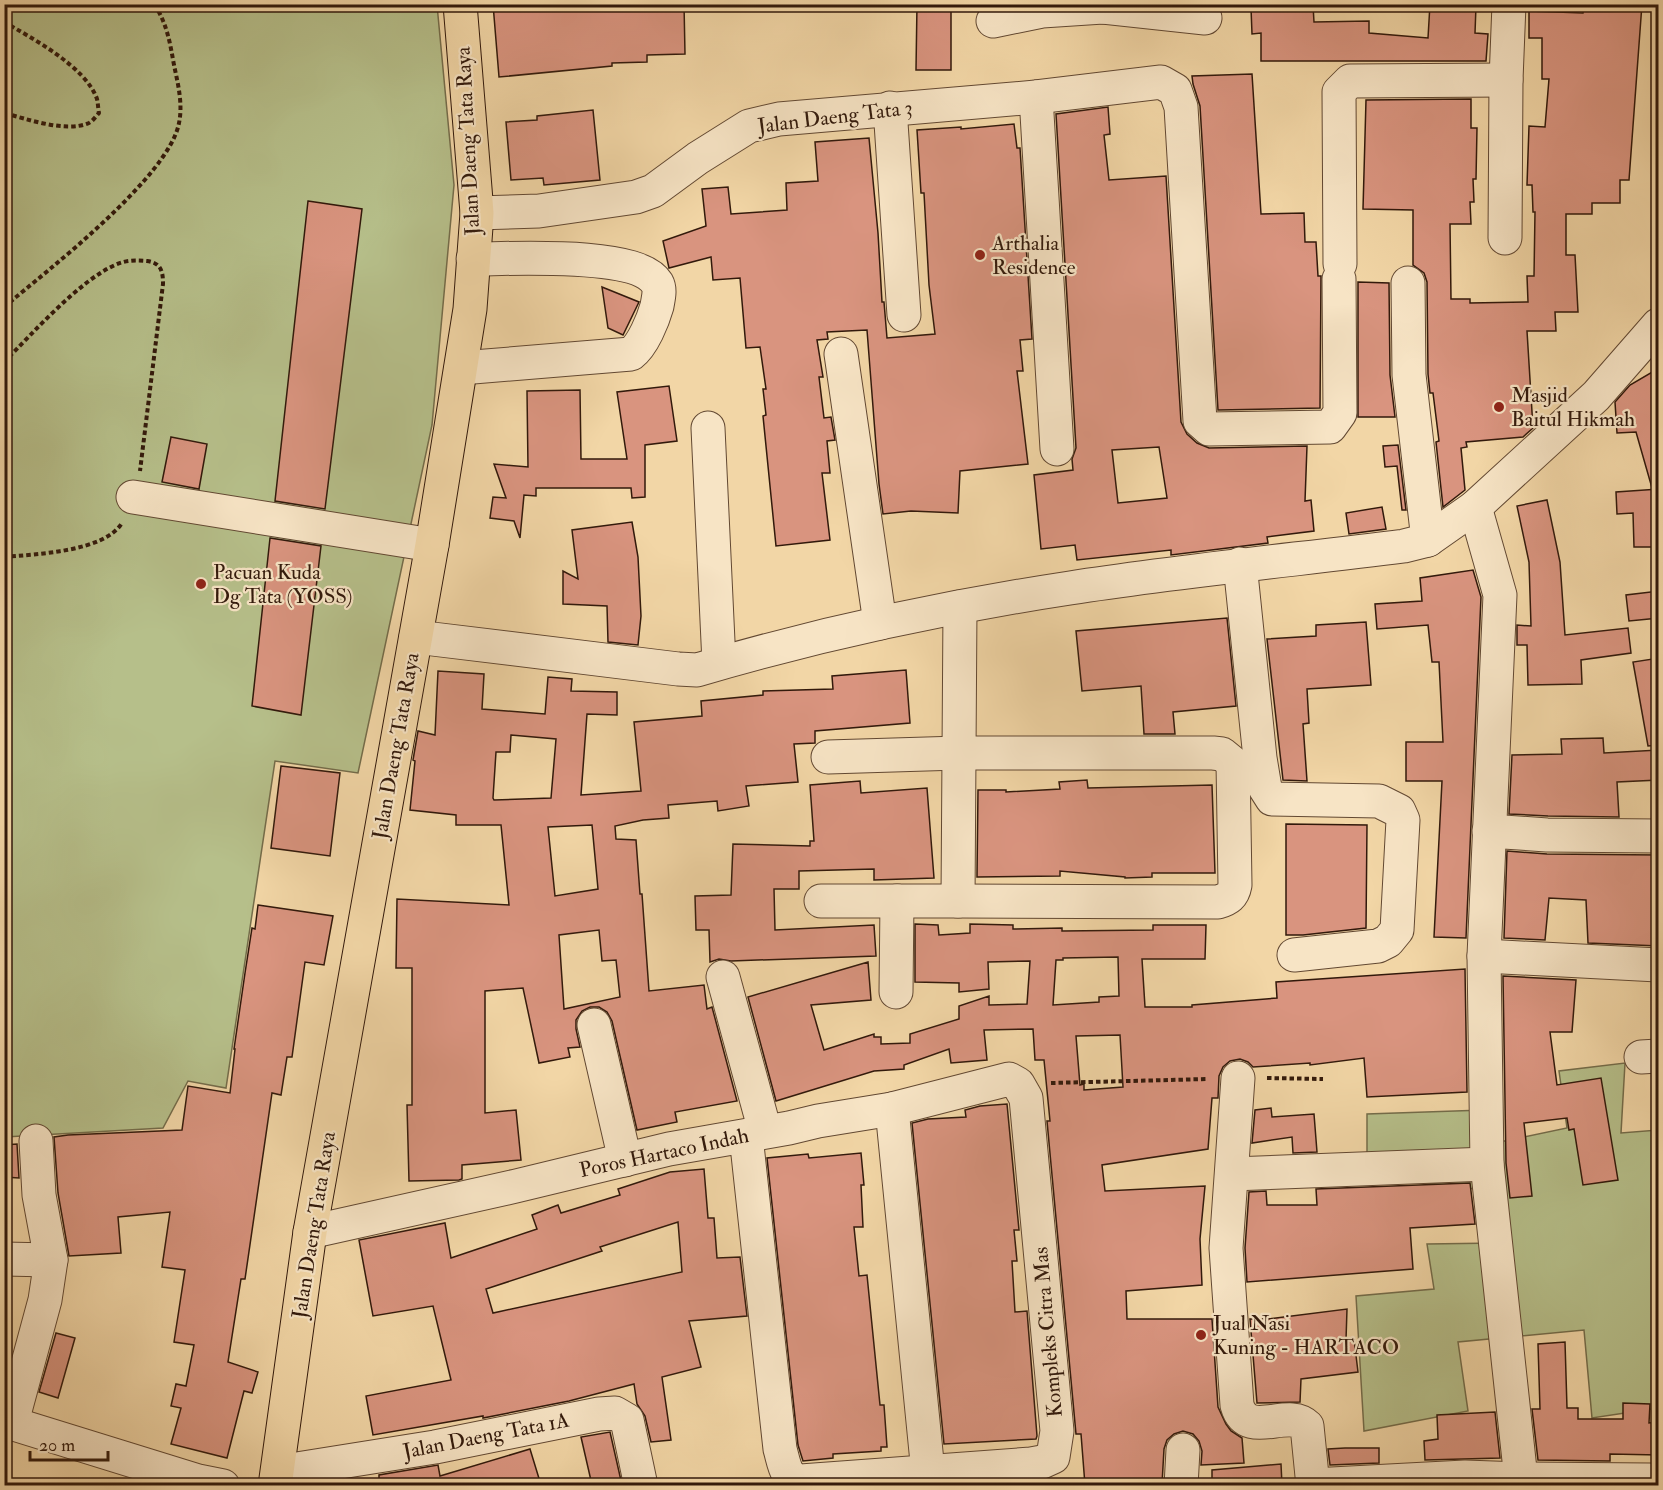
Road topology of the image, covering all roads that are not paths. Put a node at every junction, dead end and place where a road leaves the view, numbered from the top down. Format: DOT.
graph roads {
  1 [pos="460,4"];
  2 [pos="1509,4"];
  3 [pos="1103,6"];
  4 [pos="1205,18"];
  5 [pos="993,21"];
  6 [pos="1506,80"];
  7 [pos="1036,97"];
  8 [pos="890,108"];
  9 [pos="477,213"];
  10 [pos="1505,238"];
  11 [pos="473,259"];
  12 [pos="1408,283"];
  13 [pos="904,315"];
  14 [pos="1659,325"];
  15 [pos="841,354"];
  16 [pos="461,368"];
  17 [pos="708,428"];
  18 [pos="1057,449"];
  19 [pos="133,497"];
  20 [pos="1475,507"];
  21 [pos="1428,540"];
  22 [pos="432,545"];
  23 [pos="1240,564"];
  24 [pos="960,607"];
  25 [pos="880,623"];
  26 [pos="416,637"];
  27 [pos="719,663"];
  28 [pos="959,753"];
  29 [pos="828,757"];
  30 [pos="1489,831"];
  31 [pos="1659,836"];
  32 [pos="821,900"];
  33 [pos="897,901"];
  34 [pos="958,901"];
  35 [pos="1294,955"];
  36 [pos="1484,956"];
  37 [pos="1659,965"];
  38 [pos="723,976"];
  39 [pos="896,992"];
  40 [pos="594,1025"];
  41 [pos="1238,1078"];
  42 [pos="1018,1084"];
  43 [pos="892,1109"];
  44 [pos="756,1134"];
  45 [pos="36,1141"];
  46 [pos="625,1160"];
  47 [pos="1488,1164"];
  48 [pos="1232,1174"];
  49 [pos="310,1232"];
  50 [pos="4,1259"];
  51 [pos="51,1260"];
  52 [pos="8,1422"];
  53 [pos="1182,1450"];
  54 [pos="928,1472"];
  55 [pos="277,1479"];
  56 [pos="1521,1479"];
  57 [pos="1650,1480"];
  58 [pos="223,1485"];
  59 [pos="641,1485"];
  60 [pos="1181,1485"];
  61 [pos="1313,1485"];
  1 -- 9 [label="main road, Jalan Daeng Tata Raya"];
  2 -- 6 [label="street"];
  3 -- 4 [label="street"];
  3 -- 5 [label="street"];
  6 -- 7 [label="street, Jalan Daeng Tata 3"];
  6 -- 10 [label="street"];
  7 -- 8 [label="street, Jalan Daeng Tata 3"];
  7 -- 18 [label="street"];
  8 -- 9 [label="street, Jalan Daeng Tata 3"];
  8 -- 13 [label="street"];
  9 -- 11 [label="main road, Jalan Daeng Tata Raya"];
  11 -- 16 [label="main road, Jalan Daeng Tata Raya"];
  11 -- 16 [label="street"];
  12 -- 21 [label="street"];
  14 -- 20 [label="street"];
  15 -- 25 [label="street"];
  16 -- 22 [label="main road, Jalan Daeng Tata Raya"];
  17 -- 27 [label="street"];
  19 -- 22 [label="street"];
  20 -- 21 [label="street"];
  20 -- 30 [label="street"];
  21 -- 23 [label="street"];
  22 -- 26 [label="main road, Jalan Daeng Tata Raya"];
  23 -- 24 [label="street"];
  23 -- 35 [label="street"];
  24 -- 25 [label="street"];
  24 -- 28 [label="street"];
  25 -- 27 [label="street"];
  26 -- 27 [label="street"];
  26 -- 49 [label="main road, Jalan Daeng Tata Raya"];
  28 -- 29 [label="street"];
  28 -- 34 [label="street"];
  28 -- 34 [label="street"];
  30 -- 31 [label="street"];
  30 -- 36 [label="street"];
  32 -- 33 [label="street"];
  33 -- 34 [label="street"];
  33 -- 39 [label="street"];
  36 -- 37 [label="street"];
  36 -- 47 [label="street"];
  38 -- 44 [label="street"];
  40 -- 46 [label="street"];
  41 -- 48 [label="street"];
  42 -- 43 [label="street, Poros Hartaco Indah"];
  42 -- 54 [label="street, Kompleks Citra Mas"];
  43 -- 44 [label="street, Poros Hartaco Indah"];
  43 -- 54 [label="street"];
  44 -- 46 [label="street, Poros Hartaco Indah"];
  44 -- 54 [label="street, Kompleks Citra Mas"];
  45 -- 51 [label="street"];
  46 -- 49 [label="street, Poros Hartaco Indah"];
  47 -- 48 [label="street"];
  47 -- 56 [label="street"];
  48 -- 61 [label="street"];
  49 -- 55 [label="main road, Jalan Daeng Tata Raya"];
  50 -- 51 [label="street"];
  51 -- 52 [label="street"];
  52 -- 58 [label="street"];
  53 -- 60 [label="street"];
  55 -- 59 [label="street, Jalan Daeng Tata 1A"];
  56 -- 57 [label="street"];
  56 -- 61 [label="street"];
}
